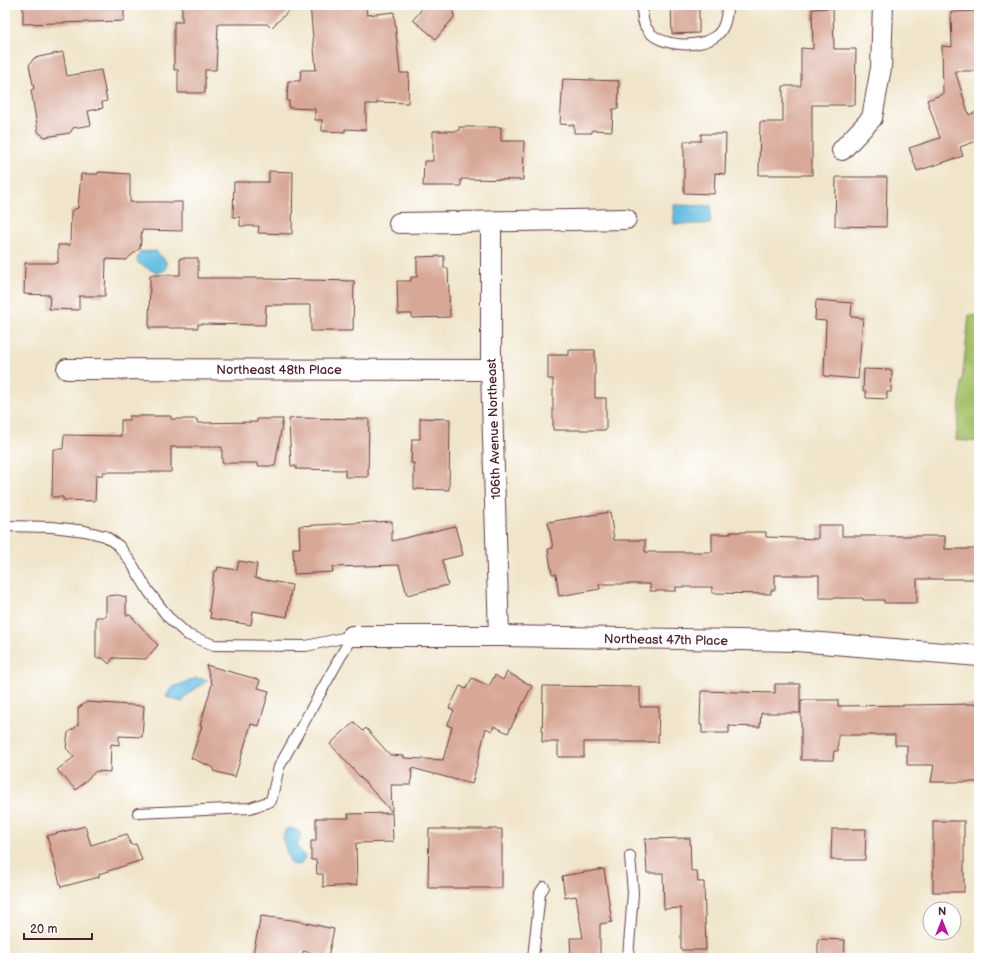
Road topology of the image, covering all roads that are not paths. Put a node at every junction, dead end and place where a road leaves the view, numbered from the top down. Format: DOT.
graph roads {
  1 [pos="642,5"];
  2 [pos="726,5"];
  3 [pos="883,5"];
  4 [pos="842,150"];
  5 [pos="626,219"];
  6 [pos="491,222"];
  7 [pos="399,223"];
  8 [pos="67,368"];
  9 [pos="491,370"];
  10 [pos="5,526"];
  11 [pos="352,636"];
  12 [pos="500,636"];
  13 [pos="979,656"];
  14 [pos="138,813"];
  15 [pos="630,856"];
  16 [pos="544,887"];
  17 [pos="532,958"];
  18 [pos="628,958"];
  1 -- 2 [label="lane"];
  3 -- 4 [label="street"];
  5 -- 6 [label="street"];
  6 -- 7 [label="street"];
  6 -- 9 [label="street, 106th Avenue Northeast"];
  8 -- 9 [label="street, Northeast 48th Place"];
  9 -- 12 [label="street, 106th Avenue Northeast"];
  10 -- 11 [label="lane"];
  11 -- 12 [label="street, Northeast 47th Place"];
  11 -- 14 [label="lane"];
  12 -- 13 [label="street, Northeast 47th Place"];
  15 -- 18 [label="lane"];
  16 -- 17 [label="lane"];
}
